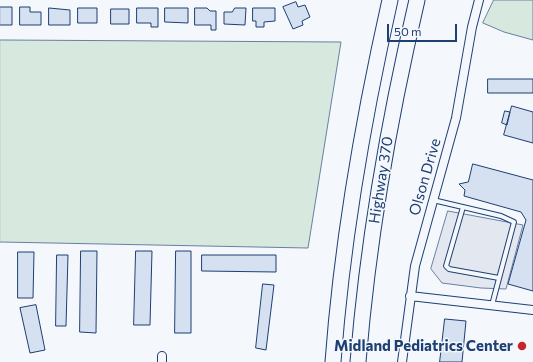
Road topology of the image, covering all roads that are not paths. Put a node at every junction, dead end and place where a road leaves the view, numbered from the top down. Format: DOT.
graph roads {
  1 [pos="390,0"];
  2 [pos="417,0"];
  3 [pos="479,0"];
  4 [pos="433,200"];
  5 [pos="463,207"];
  6 [pos="499,278"];
  7 [pos="410,296"];
  8 [pos="492,306"];
  9 [pos="533,310"];
  10 [pos="333,362"];
  11 [pos="358,362"];
  12 [pos="402,362"];
  1 -- 10 [label="highway, Highway 370"];
  2 -- 11 [label="highway, Highway 370"];
  3 -- 4 [label="street, Olson Drive"];
  4 -- 5 [label="lane"];
  4 -- 7 [label="street, Olson Drive"];
  5 -- 6 [label="lane"];
  5 -- 6 [label="lane"];
  6 -- 8 [label="lane"];
  7 -- 8 [label="street"];
  7 -- 12 [label="street, Olson Drive"];
  8 -- 9 [label="street"];
}
